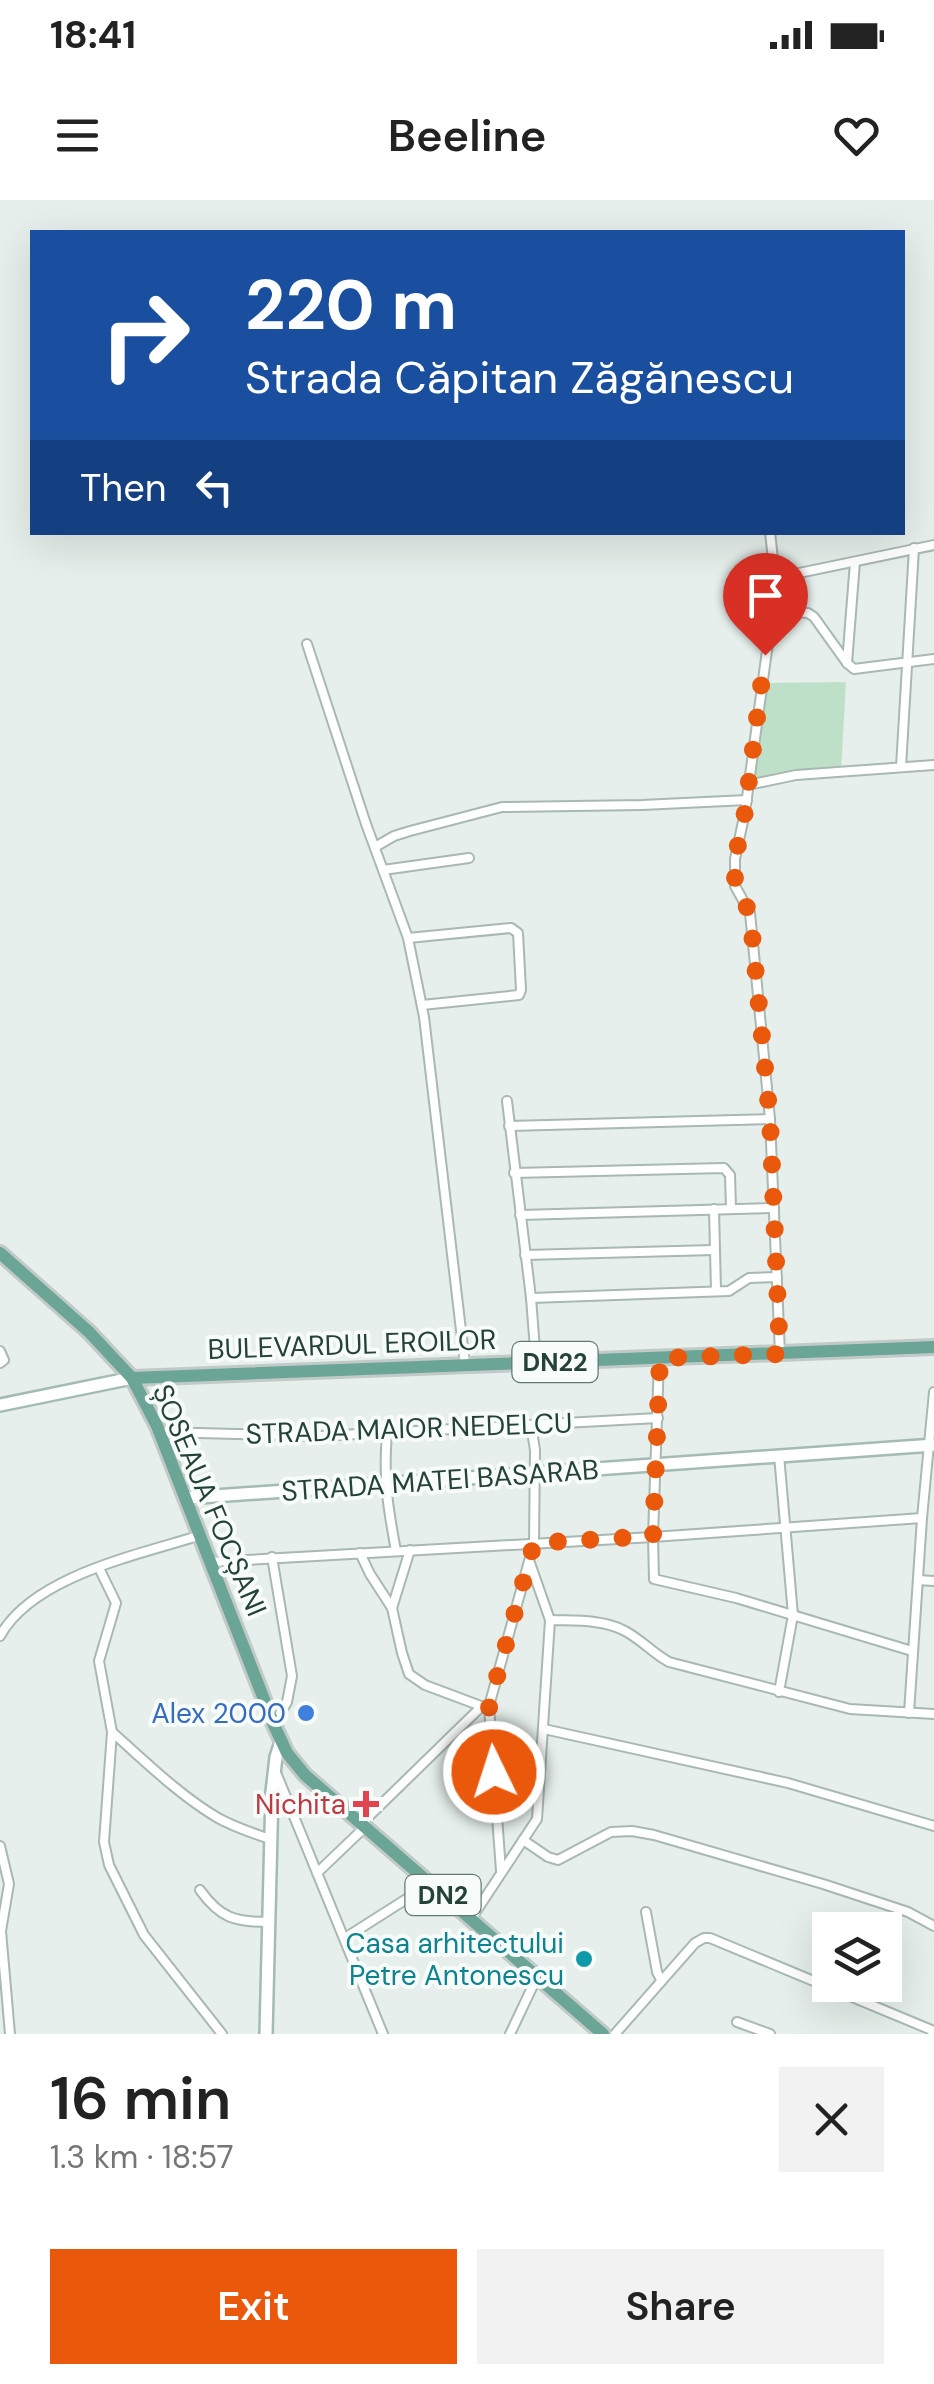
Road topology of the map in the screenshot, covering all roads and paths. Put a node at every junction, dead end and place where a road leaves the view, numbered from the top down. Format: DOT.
graph roads {
  1 [pos="770,535"];
  2 [pos="934,545"];
  3 [pos="914,548"];
  4 [pos="855,562"];
  5 [pos="776,578"];
  6 [pos="773,610"];
  7 [pos="306,644"];
  8 [pos="934,659"];
  9 [pos="907,662"];
  10 [pos="847,664"];
  11 [pos="934,766"];
  12 [pos="901,767"];
  13 [pos="748,785"];
  14 [pos="747,800"];
  15 [pos="375,847"];
  16 [pos="469,858"];
  17 [pos="383,870"];
  18 [pos="408,938"];
  19 [pos="422,1005"];
  20 [pos="507,1101"];
  21 [pos="770,1119"];
  22 [pos="509,1126"];
  23 [pos="514,1173"];
  24 [pos="731,1208"];
  25 [pos="774,1208"];
  26 [pos="714,1210"];
  27 [pos="520,1215"];
  28 [pos="714,1250"];
  29 [pos="0,1254"];
  30 [pos="525,1255"];
  31 [pos="777,1277"];
  32 [pos="716,1291"];
  33 [pos="531,1298"];
  34 [pos="934,1346"];
  35 [pos="0,1352"];
  36 [pos="780,1354"];
  37 [pos="660,1358"];
  38 [pos="536,1362"];
  39 [pos="0,1363"];
  40 [pos="465,1364"];
  41 [pos="132,1378"];
  42 [pos="934,1392"];
  43 [pos="0,1405"];
  44 [pos="658,1418"];
  45 [pos="530,1425"];
  46 [pos="159,1432"];
  47 [pos="386,1434"];
  48 [pos="932,1446"];
  49 [pos="779,1455"];
  50 [pos="656,1465"];
  51 [pos="534,1473"];
  52 [pos="385,1484"];
  53 [pos="186,1498"];
  54 [pos="922,1518"];
  55 [pos="784,1526"];
  56 [pos="200,1535"];
  57 [pos="653,1536"];
  58 [pos="534,1543"];
  59 [pos="410,1550"];
  60 [pos="396,1551"];
  61 [pos="360,1552"];
  62 [pos="272,1558"];
  63 [pos="211,1562"];
  64 [pos="530,1562"];
  65 [pos="99,1568"];
  66 [pos="918,1580"];
  67 [pos="934,1581"];
  68 [pos="392,1608"];
  69 [pos="794,1615"];
  70 [pos="550,1620"];
  71 [pos="0,1636"];
  72 [pos="912,1650"];
  73 [pos="779,1692"];
  74 [pos="485,1706"];
  75 [pos="909,1712"];
  76 [pos="934,1714"];
  77 [pos="274,1725"];
  78 [pos="544,1729"];
  79 [pos="112,1732"];
  80 [pos="284,1747"];
  81 [pos="274,1768"];
  82 [pos="362,1826"];
  83 [pos="934,1826"];
  84 [pos="270,1840"];
  85 [pos="524,1840"];
  86 [pos="0,1846"];
  87 [pos="502,1871"];
  88 [pos="317,1873"];
  89 [pos="430,1884"];
  90 [pos="200,1890"];
  91 [pos="646,1912"];
  92 [pos="471,1919"];
  93 [pos="268,1922"];
  94 [pos="934,1926"];
  95 [pos="345,1938"];
  96 [pos="537,1977"];
  97 [pos="661,1980"];
  98 [pos="737,2022"];
  99 [pos="934,2032"];
  100 [pos="10,2034"];
  101 [pos="222,2034"];
  102 [pos="266,2034"];
  103 [pos="383,2034"];
  104 [pos="510,2034"];
  105 [pos="603,2034"];
  106 [pos="615,2034"];
  107 [pos="770,2034"];
  1 -- 5 [label="street"];
  2 -- 3 [label="street"];
  3 -- 4 [label="street"];
  3 -- 9 [label="street"];
  4 -- 5 [label="street"];
  4 -- 10 [label="street"];
  5 -- 6 [label="street"];
  6 -- 10 [label="street"];
  6 -- 13 [label="street"];
  7 -- 15 [label="street"];
  8 -- 9 [label="street"];
  9 -- 10 [label="street"];
  9 -- 12 [label="street"];
  11 -- 12 [label="street"];
  12 -- 13 [label="street"];
  13 -- 14 [label="street"];
  14 -- 15 [label="street"];
  14 -- 21 [label="street"];
  15 -- 17 [label="street"];
  16 -- 17 [label="street"];
  17 -- 18 [label="street"];
  18 -- 19 [label="street"];
  18 -- 19 [label="street"];
  19 -- 40 [label="street"];
  20 -- 22 [label="street"];
  21 -- 22 [label="street"];
  21 -- 25 [label="street"];
  22 -- 23 [label="street"];
  23 -- 24 [label="street"];
  23 -- 27 [label="street"];
  24 -- 25 [label="street"];
  24 -- 26 [label="street"];
  25 -- 31 [label="street"];
  26 -- 27 [label="street"];
  26 -- 28 [label="street"];
  27 -- 30 [label="street"];
  28 -- 30 [label="street"];
  28 -- 32 [label="street"];
  29 -- 41 [label="main road, ȘOSEAUA FOCȘANI / DN2"];
  30 -- 33 [label="street"];
  31 -- 32 [label="street"];
  31 -- 36 [label="street"];
  32 -- 33 [label="street"];
  33 -- 38 [label="street"];
  34 -- 36 [label="main road, BULEVARDUL EROILOR / DN22"];
  35 -- 39 [label="street"];
  36 -- 37 [label="main road, BULEVARDUL EROILOR / DN22"];
  37 -- 38 [label="main road, BULEVARDUL EROILOR / DN22"];
  37 -- 44 [label="street"];
  38 -- 40 [label="main road, BULEVARDUL EROILOR / DN22"];
  40 -- 41 [label="main road, BULEVARDUL EROILOR / DN22"];
  41 -- 43 [label="street"];
  41 -- 46 [label="main road, ȘOSEAUA FOCȘANI / DN2"];
  42 -- 48 [label="street"];
  44 -- 45 [label="street, STRADA MAIOR NEDELCU"];
  44 -- 50 [label="street"];
  45 -- 47 [label="street, STRADA MAIOR NEDELCU"];
  45 -- 51 [label="street"];
  46 -- 47 [label="street, STRADA MAIOR NEDELCU"];
  46 -- 53 [label="main road, ȘOSEAUA FOCȘANI / DN2"];
  47 -- 52 [label="street"];
  48 -- 49 [label="street, STRADA MATEI BASARAB"];
  48 -- 54 [label="street"];
  49 -- 50 [label="street, STRADA MATEI BASARAB"];
  49 -- 55 [label="street"];
  50 -- 51 [label="street, STRADA MATEI BASARAB"];
  50 -- 57 [label="street"];
  51 -- 52 [label="street, STRADA MATEI BASARAB"];
  51 -- 58 [label="street"];
  52 -- 53 [label="street, STRADA MATEI BASARAB"];
  52 -- 60 [label="street"];
  53 -- 56 [label="main road, ȘOSEAUA FOCȘANI / DN2"];
  54 -- 55 [label="street"];
  54 -- 66 [label="street"];
  55 -- 57 [label="street"];
  55 -- 69 [label="street"];
  56 -- 63 [label="main road, ȘOSEAUA FOCȘANI / DN2"];
  56 -- 65 [label="street"];
  57 -- 58 [label="street"];
  57 -- 69 [label="street"];
  58 -- 59 [label="street"];
  58 -- 64 [label="street"];
  59 -- 60 [label="street"];
  59 -- 68 [label="street"];
  60 -- 61 [label="street"];
  61 -- 62 [label="street"];
  61 -- 68 [label="street"];
  62 -- 63 [label="street"];
  62 -- 77 [label="street"];
  63 -- 77 [label="main road, ȘOSEAUA FOCȘANI / DN2"];
  64 -- 70 [label="street"];
  64 -- 74 [label="street"];
  65 -- 71 [label="street"];
  65 -- 79 [label="street"];
  66 -- 67 [label="street"];
  66 -- 72 [label="street"];
  68 -- 74 [label="street"];
  69 -- 72 [label="street"];
  69 -- 73 [label="street"];
  70 -- 73 [label="street"];
  70 -- 78 [label="street"];
  72 -- 75 [label="street"];
  73 -- 75 [label="street"];
  74 -- 82 [label="street"];
  74 -- 87 [label="street"];
  75 -- 76 [label="street"];
  77 -- 80 [label="main road, ȘOSEAUA FOCȘANI / DN2"];
  78 -- 83 [label="street"];
  78 -- 85 [label="street"];
  79 -- 84 [label="street"];
  79 -- 101 [label="street"];
  80 -- 81 [label="street"];
  80 -- 82 [label="main road, DN2"];
  81 -- 84 [label="street"];
  81 -- 88 [label="street"];
  82 -- 88 [label="street"];
  82 -- 89 [label="main road, DN2"];
  84 -- 93 [label="street"];
  85 -- 87 [label="street"];
  85 -- 94 [label="street"];
  86 -- 100 [label="street"];
  87 -- 92 [label="street"];
  88 -- 95 [label="street"];
  89 -- 92 [label="main road, DN2"];
  89 -- 95 [label="street"];
  90 -- 93 [label="street"];
  91 -- 97 [label="street"];
  92 -- 96 [label="main road, DN2"];
  93 -- 102 [label="street"];
  95 -- 103 [label="street"];
  96 -- 104 [label="street"];
  96 -- 105 [label="main road, DN2"];
  97 -- 99 [label="street"];
  97 -- 106 [label="street"];
  98 -- 107 [label="street"];
}
